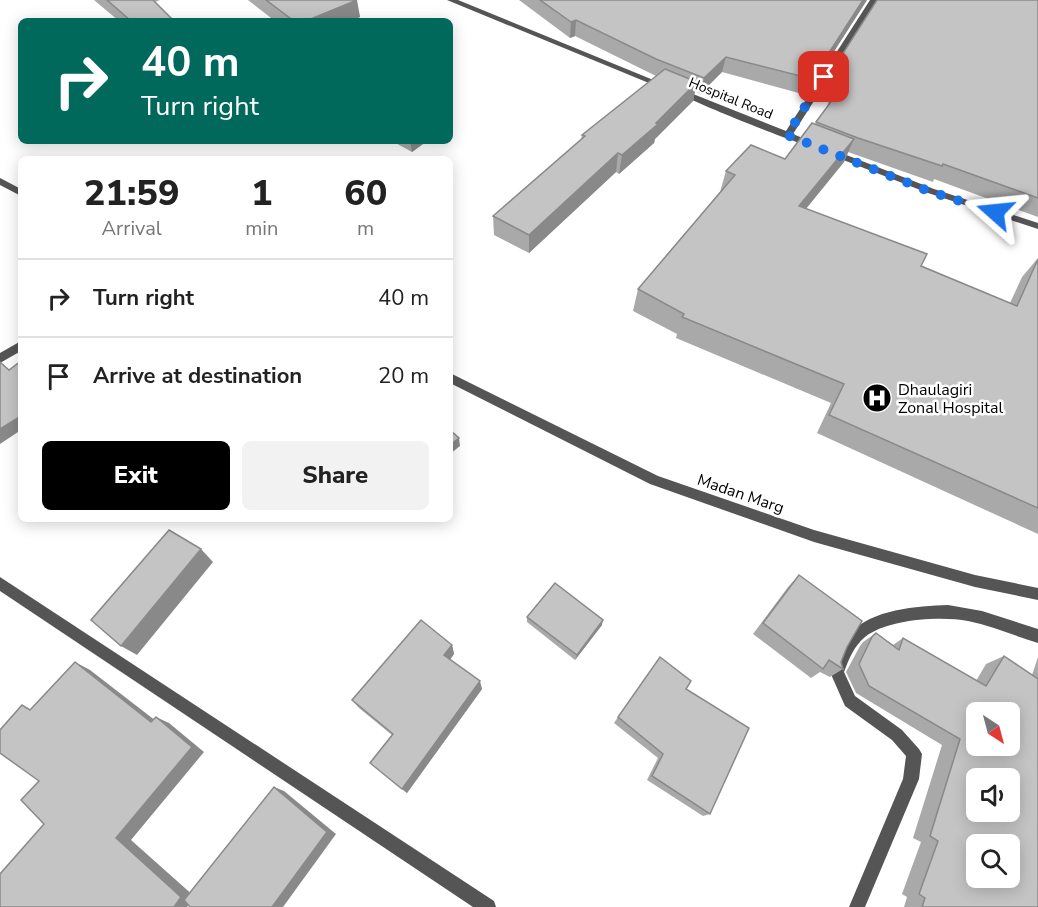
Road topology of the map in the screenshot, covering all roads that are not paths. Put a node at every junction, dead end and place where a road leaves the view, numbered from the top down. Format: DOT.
graph roads {
  1 [pos="451,0"];
  2 [pos="874,0"];
  3 [pos="787,135"];
  4 [pos="0,181"];
  5 [pos="18,190"];
  6 [pos="1038,226"];
  7 [pos="18,347"];
  8 [pos="0,358"];
  9 [pos="453,380"];
  10 [pos="0,583"];
  11 [pos="1038,594"];
  12 [pos="1038,636"];
  13 [pos="488,907"];
  14 [pos="857,907"];
  1 -- 3 [label="street, Hospital Road"];
  2 -- 3 [label="street"];
  3 -- 6 [label="street, Hospital Road"];
  4 -- 5 [label="street"];
  7 -- 8 [label="street"];
  9 -- 11 [label="street, Madan Marg"];
  10 -- 13 [label="street"];
  12 -- 14 [label="street"];
}
